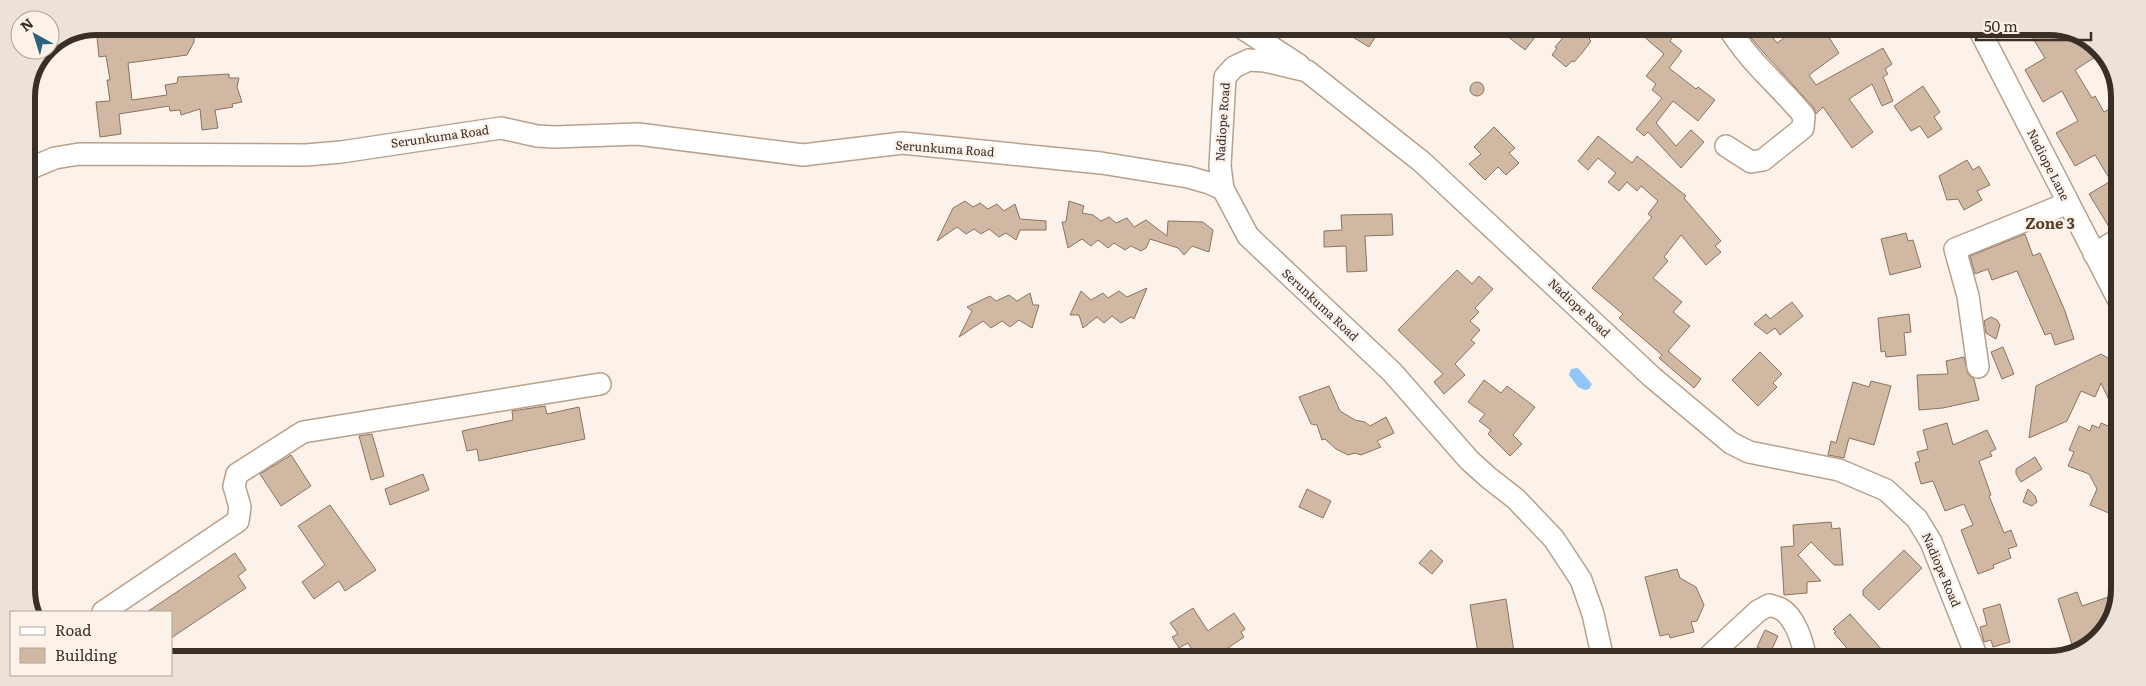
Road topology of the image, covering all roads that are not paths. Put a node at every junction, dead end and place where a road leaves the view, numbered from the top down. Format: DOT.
graph roads {
  1 [pos="1254,35"];
  2 [pos="1734,35"];
  3 [pos="1982,35"];
  4 [pos="1307,71"];
  5 [pos="1726,146"];
  6 [pos="35,166"];
  7 [pos="1223,189"];
  8 [pos="2068,203"];
  9 [pos="2111,244"];
  10 [pos="2094,254"];
  11 [pos="2111,286"];
  12 [pos="1978,367"];
  13 [pos="600,384"];
  14 [pos="103,611"];
  15 [pos="1601,651"];
  16 [pos="1715,651"];
  17 [pos="1803,651"];
  18 [pos="1974,651"];
  1 -- 4 [label="street"];
  2 -- 5 [label="street"];
  3 -- 8 [label="street, Nadiope Lane"];
  4 -- 7 [label="street, Nadiope Road"];
  4 -- 18 [label="street, Nadiope Road"];
  6 -- 7 [label="street, Serunkuma Road"];
  7 -- 15 [label="street, Serunkuma Road"];
  8 -- 10 [label="street, Nadiope Lane"];
  8 -- 12 [label="street"];
  9 -- 10 [label="street"];
  10 -- 11 [label="street, Nadiope Lane"];
  13 -- 14 [label="street"];
  16 -- 17 [label="street"];
}
